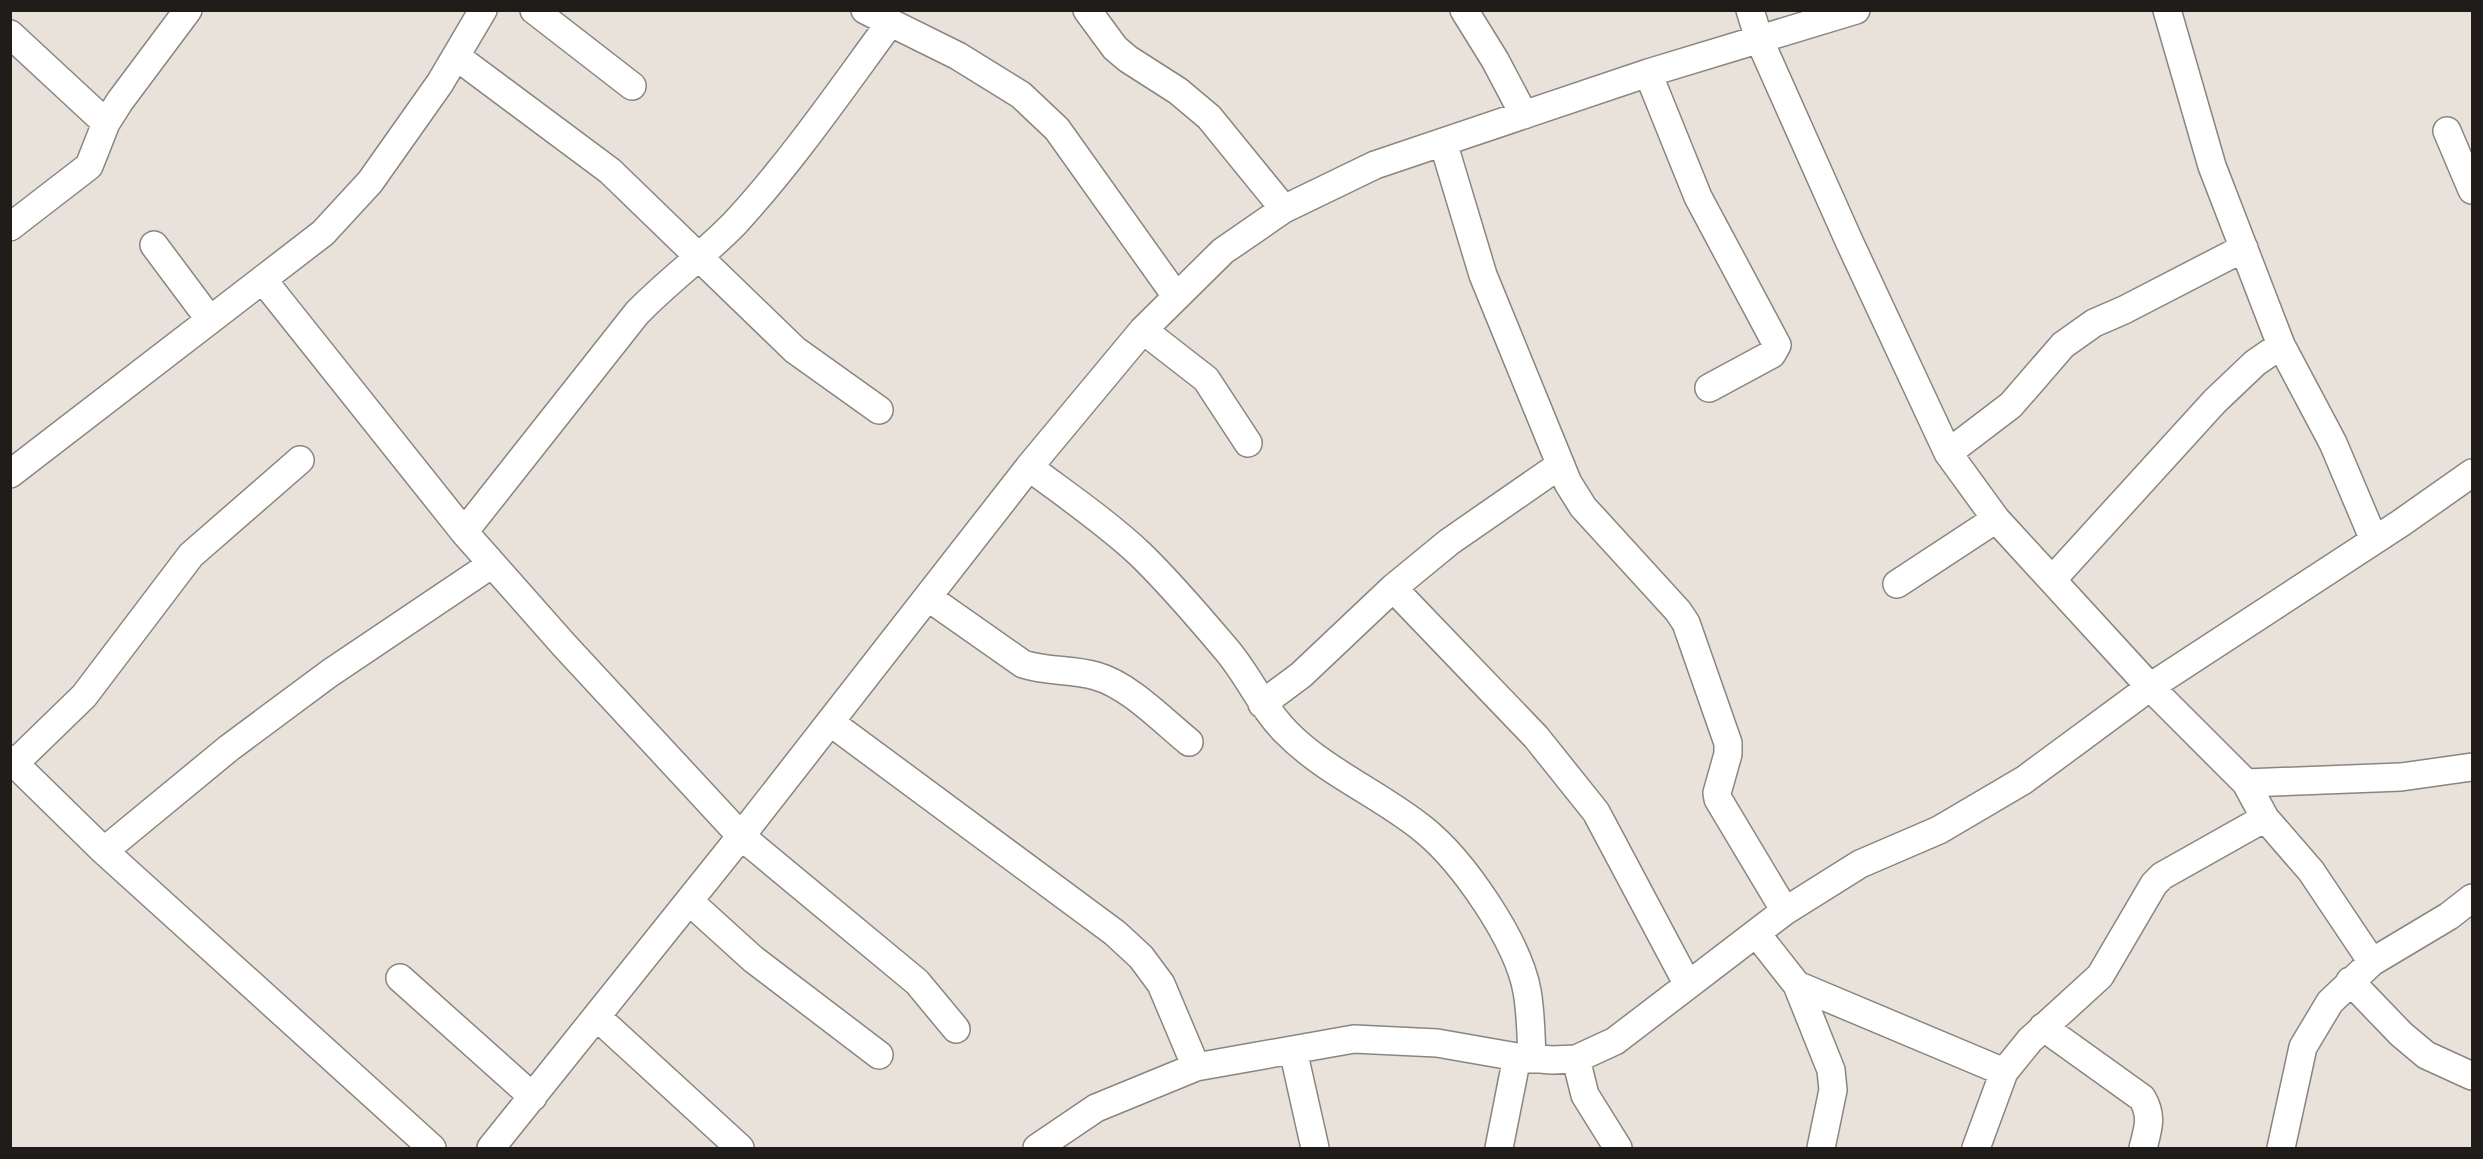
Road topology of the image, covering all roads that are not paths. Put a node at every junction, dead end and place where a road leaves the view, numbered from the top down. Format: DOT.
graph roads {
  1 [pos="188,10"];
  2 [pos="483,10"];
  3 [pos="534,10"];
  4 [pos="865,10"];
  5 [pos="1087,10"];
  6 [pos="1464,10"];
  7 [pos="1750,10"];
  8 [pos="1856,10"];
  9 [pos="2167,10"];
  10 [pos="890,24"];
  11 [pos="10,34"];
  12 [pos="1759,39"];
  13 [pos="457,57"];
  14 [pos="1648,74"];
  15 [pos="632,86"];
  16 [pos="1524,115"];
  17 [pos="106,123"];
  18 [pos="2447,132"];
  19 [pos="1443,142"];
  20 [pos="2472,190"];
  21 [pos="1284,209"];
  22 [pos="10,227"];
  23 [pos="154,245"];
  24 [pos="2244,248"];
  25 [pos="701,256"];
  26 [pos="263,280"];
  27 [pos="1176,296"];
  28 [pos="210,320"];
  29 [pos="1143,330"];
  30 [pos="2281,345"];
  31 [pos="1709,388"];
  32 [pos="879,410"];
  33 [pos="1248,443"];
  34 [pos="1948,453"];
  35 [pos="300,460"];
  36 [pos="1560,465"];
  37 [pos="1029,467"];
  38 [pos="2472,473"];
  39 [pos="10,474"];
  40 [pos="1996,519"];
  41 [pos="464,532"];
  42 [pos="2374,540"];
  43 [pos="492,564"];
  44 [pos="2052,580"];
  45 [pos="1897,584"];
  46 [pos="1393,588"];
  47 [pos="929,598"];
  48 [pos="2150,687"];
  49 [pos="1262,704"];
  50 [pos="830,722"];
  51 [pos="1189,742"];
  52 [pos="13,761"];
  53 [pos="2472,767"];
  54 [pos="2246,783"];
  55 [pos="2265,818"];
  56 [pos="741,836"];
  57 [pos="104,851"];
  58 [pos="2472,898"];
  59 [pos="689,901"];
  60 [pos="1785,911"];
  61 [pos="1756,933"];
  62 [pos="2372,962"];
  63 [pos="400,978"];
  64 [pos="2350,981"];
  65 [pos="1688,985"];
  66 [pos="1797,985"];
  67 [pos="597,1017"];
  68 [pos="2043,1027"];
  69 [pos="956,1029"];
  70 [pos="1293,1050"];
  71 [pos="879,1055"];
  72 [pos="1525,1058"];
  73 [pos="1576,1059"];
  74 [pos="1196,1067"];
  75 [pos="2004,1072"];
  76 [pos="2472,1076"];
  77 [pos="533,1097"];
  78 [pos="1068,1139"];
  79 [pos="432,1149"];
  80 [pos="491,1149"];
  81 [pos="740,1149"];
  82 [pos="1037,1149"];
  83 [pos="1315,1149"];
  84 [pos="1499,1149"];
  85 [pos="1618,1149"];
  86 [pos="1821,1149"];
  87 [pos="1976,1149"];
  88 [pos="2143,1149"];
  89 [pos="2281,1149"];
  1 -- 17 [label="street"];
  2 -- 13 [label="street"];
  3 -- 15 [label="street"];
  4 -- 10 [label="street"];
  5 -- 21 [label="street"];
  6 -- 16 [label="street"];
  7 -- 12 [label="street"];
  8 -- 12 [label="street"];
  9 -- 24 [label="street"];
  10 -- 25 [label="street"];
  10 -- 27 [label="street"];
  11 -- 17 [label="street"];
  12 -- 14 [label="street"];
  12 -- 34 [label="street"];
  13 -- 25 [label="street"];
  13 -- 26 [label="street"];
  14 -- 16 [label="street"];
  14 -- 31 [label="street"];
  16 -- 19 [label="street"];
  17 -- 22 [label="street"];
  18 -- 20 [label="street"];
  19 -- 21 [label="street"];
  19 -- 36 [label="street"];
  21 -- 27 [label="street"];
  23 -- 28 [label="street"];
  24 -- 30 [label="street"];
  24 -- 34 [label="street"];
  25 -- 32 [label="street"];
  25 -- 41 [label="street"];
  26 -- 28 [label="street"];
  26 -- 41 [label="street"];
  27 -- 29 [label="street"];
  28 -- 39 [label="street"];
  29 -- 33 [label="street"];
  29 -- 37 [label="street"];
  30 -- 42 [label="street"];
  30 -- 44 [label="street"];
  34 -- 40 [label="street"];
  35 -- 52 [label="street"];
  36 -- 46 [label="street"];
  36 -- 60 [label="street"];
  37 -- 47 [label="street"];
  37 -- 49 [label="street"];
  38 -- 42 [label="street"];
  40 -- 44 [label="street"];
  40 -- 45 [label="street"];
  41 -- 43 [label="street"];
  42 -- 48 [label="street"];
  43 -- 56 [label="street"];
  43 -- 57 [label="street"];
  44 -- 48 [label="street"];
  46 -- 49 [label="street"];
  46 -- 65 [label="street"];
  47 -- 50 [label="street"];
  47 -- 51 [label="street"];
  48 -- 54 [label="street"];
  48 -- 60 [label="street"];
  49 -- 72 [label="street"];
  50 -- 56 [label="street"];
  50 -- 74 [label="street"];
  52 -- 57 [label="street"];
  53 -- 54 [label="street"];
  54 -- 55 [label="street"];
  55 -- 62 [label="street"];
  55 -- 68 [label="street"];
  56 -- 59 [label="street"];
  56 -- 69 [label="street"];
  57 -- 79 [label="street"];
  58 -- 62 [label="street"];
  59 -- 67 [label="street"];
  59 -- 71 [label="street"];
  60 -- 61 [label="street"];
  61 -- 65 [label="street"];
  61 -- 66 [label="street"];
  62 -- 64 [label="street"];
  63 -- 77 [label="street"];
  64 -- 76 [label="street"];
  64 -- 89 [label="street"];
  65 -- 73 [label="street"];
  66 -- 75 [label="street"];
  66 -- 86 [label="street"];
  67 -- 77 [label="street"];
  67 -- 81 [label="street"];
  68 -- 75 [label="street"];
  68 -- 88 [label="street"];
  70 -- 72 [label="street"];
  70 -- 74 [label="street"];
  70 -- 83 [label="street"];
  72 -- 73 [label="street"];
  72 -- 84 [label="street"];
  73 -- 85 [label="street"];
  74 -- 78 [label="street"];
  75 -- 87 [label="street"];
  77 -- 80 [label="street"];
  78 -- 82 [label="street"];
}
